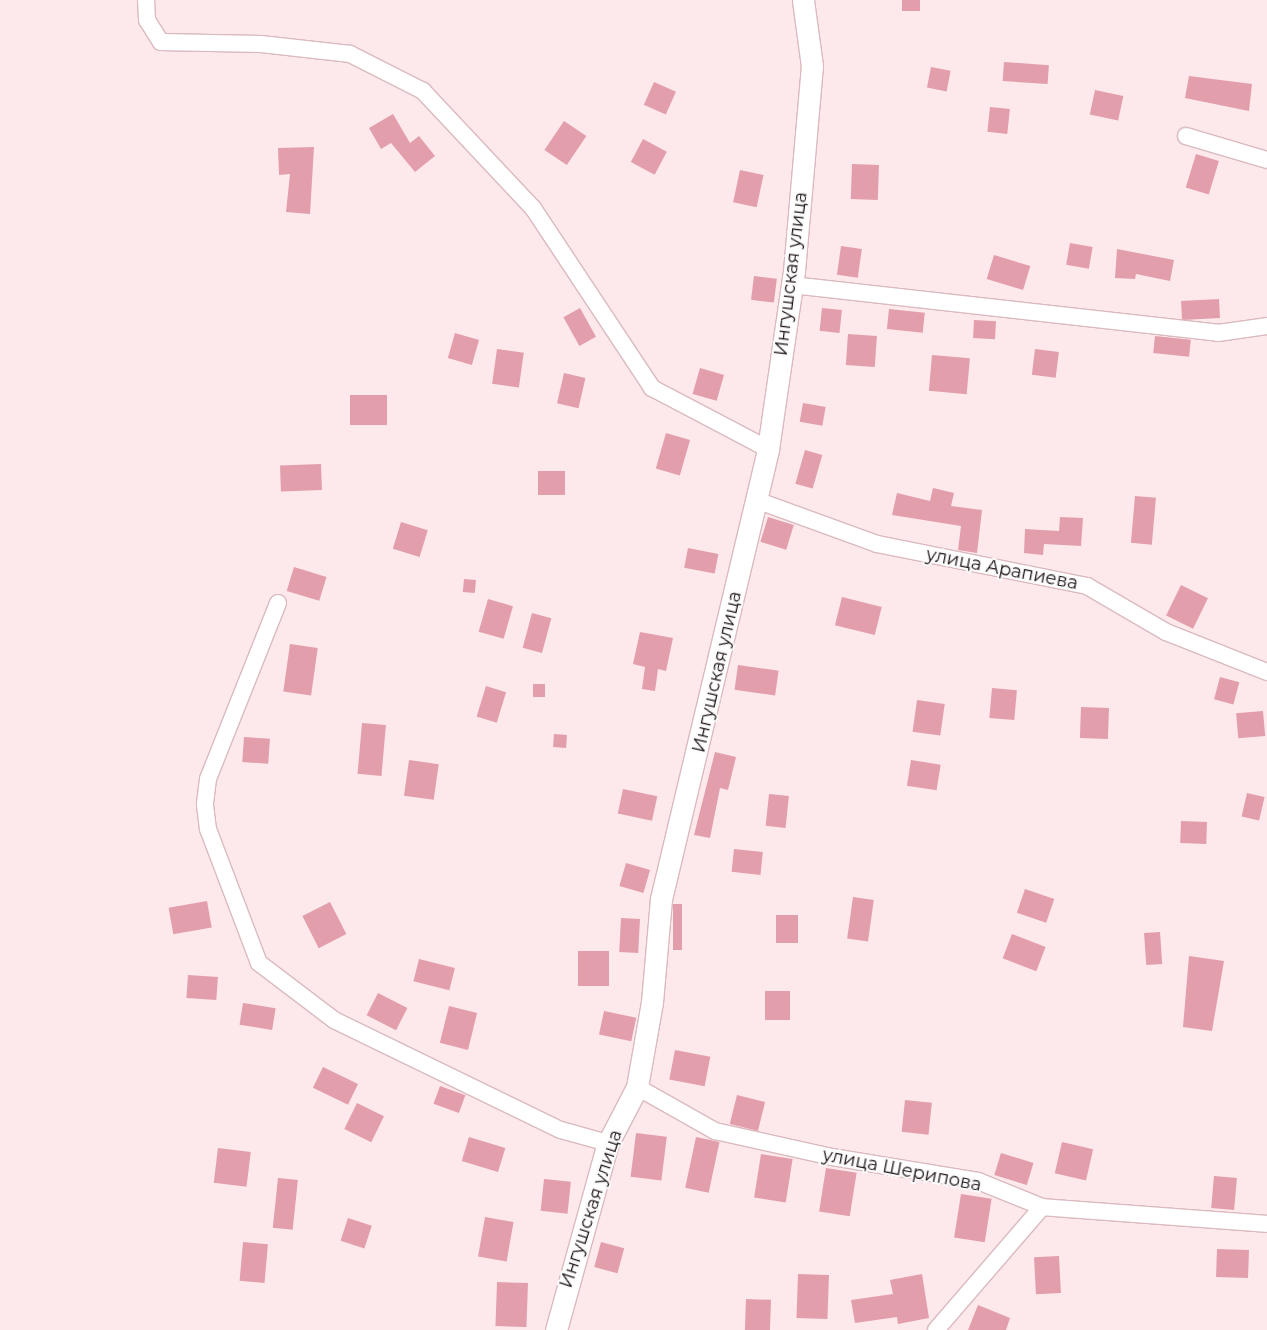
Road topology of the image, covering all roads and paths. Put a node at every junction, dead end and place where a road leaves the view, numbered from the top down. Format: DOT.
graph roads {
  1 [pos="146,0"];
  2 [pos="803,0"];
  3 [pos="1186,136"];
  4 [pos="1267,160"];
  5 [pos="792,285"];
  6 [pos="1267,326"];
  7 [pos="768,450"];
  8 [pos="756,500"];
  9 [pos="278,603"];
  10 [pos="1267,672"];
  11 [pos="637,1087"];
  12 [pos="608,1143"];
  13 [pos="1042,1207"];
  14 [pos="1267,1224"];
  15 [pos="556,1330"];
  16 [pos="936,1330"];
  1 -- 7 [label="street"];
  2 -- 5 [label="street, Ингушская улица"];
  3 -- 4 [label="street"];
  5 -- 6 [label="street"];
  5 -- 7 [label="street, Ингушская улица"];
  7 -- 8 [label="street, Ингушская улица"];
  8 -- 10 [label="street, улица Арапиева"];
  8 -- 11 [label="street, Ингушская улица"];
  9 -- 12 [label="street"];
  11 -- 12 [label="street, Ингушская улица"];
  11 -- 13 [label="street, улица Шерипова"];
  12 -- 15 [label="street, Ингушская улица"];
  13 -- 14 [label="street, улица Шерипова"];
  13 -- 16 [label="street"];
}
